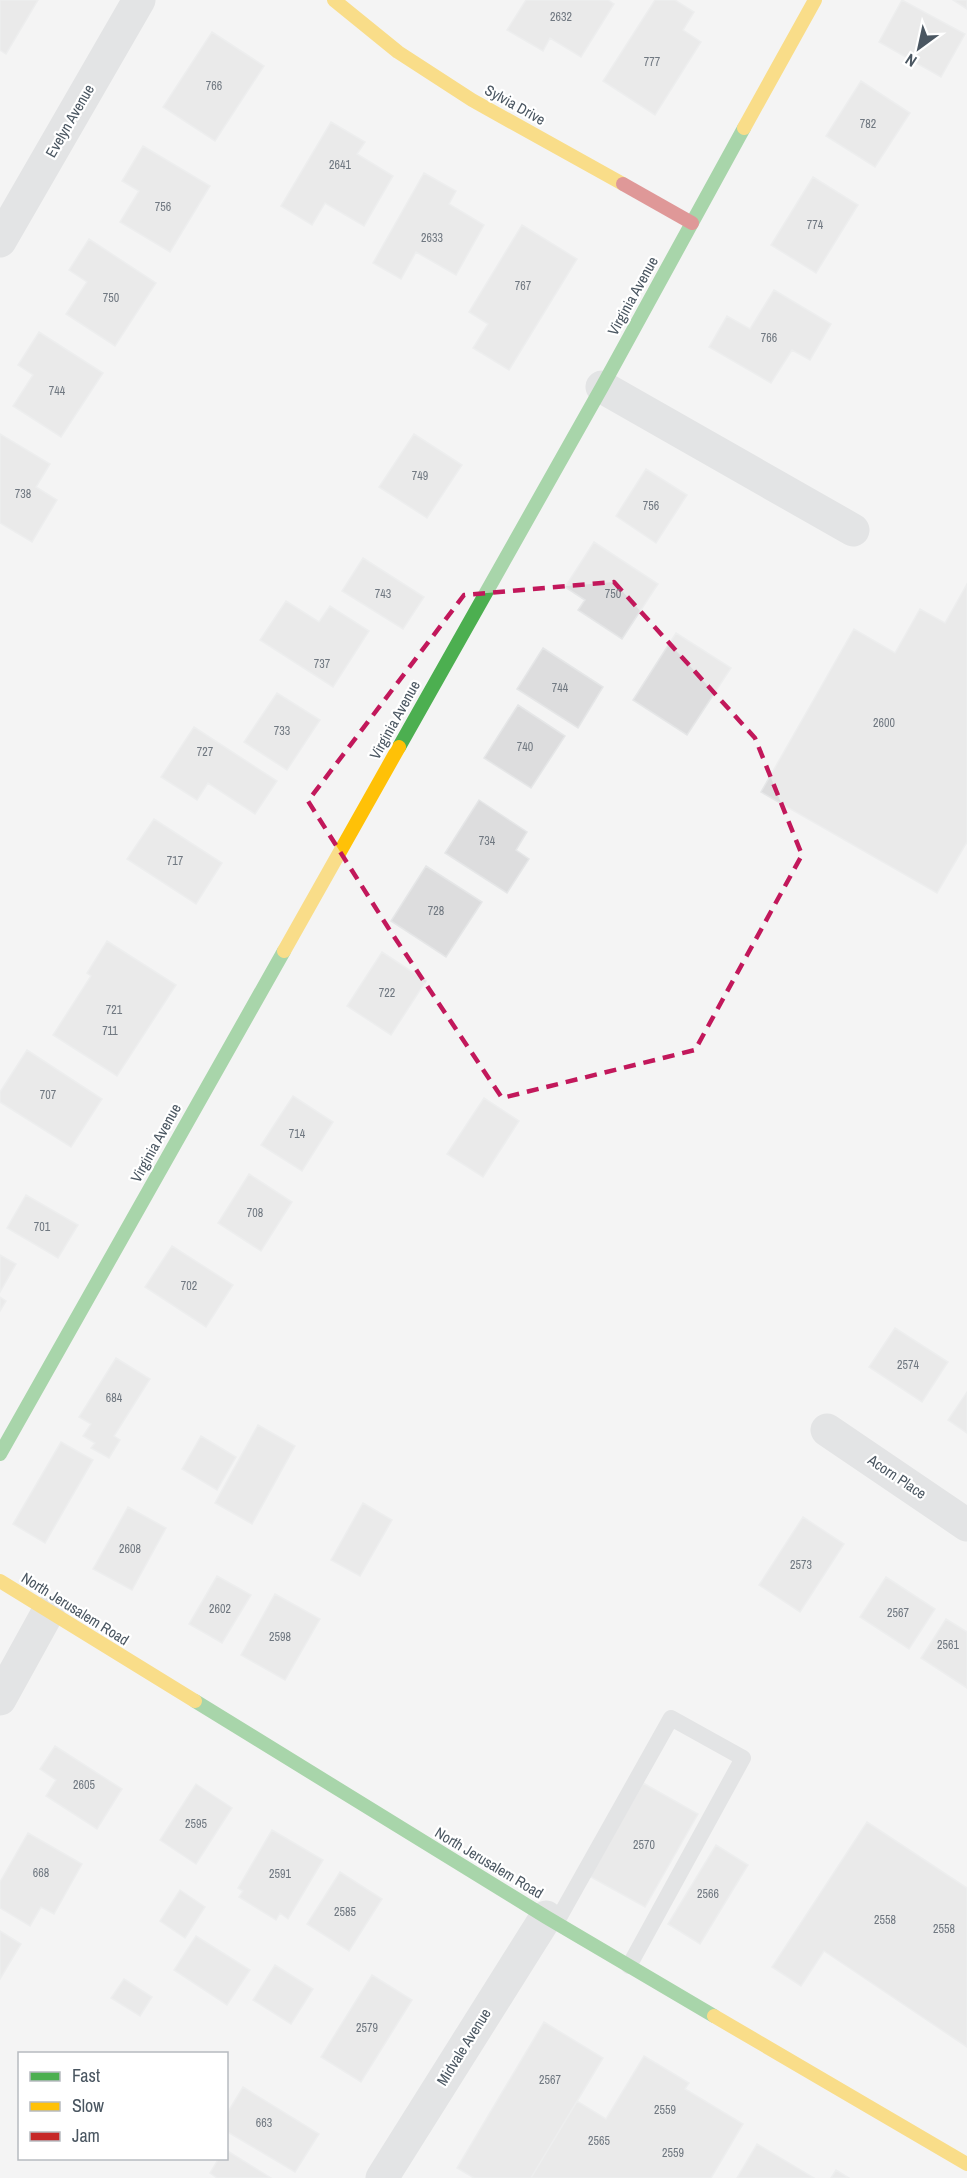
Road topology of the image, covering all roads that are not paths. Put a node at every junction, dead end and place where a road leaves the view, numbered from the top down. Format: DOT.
graph roads {
  1 [pos="139,0"];
  2 [pos="334,0"];
  3 [pos="815,0"];
  4 [pos="692,223"];
  5 [pos="0,241"];
  6 [pos="602,387"];
  7 [pos="853,530"];
  8 [pos="827,1430"];
  9 [pos="0,1454"];
  10 [pos="967,1525"];
  11 [pos="0,1581"];
  12 [pos="48,1612"];
  13 [pos="0,1699"];
  14 [pos="551,1920"];
  15 [pos="630,1966"];
  16 [pos="967,2164"];
  17 [pos="382,2178"];
  1 -- 5 [label="street, Evelyn Avenue"];
  2 -- 4 [label="street, Sylvia Drive"];
  3 -- 4 [label="street, Virginia Avenue"];
  4 -- 6 [label="street, Virginia Avenue"];
  6 -- 7 [label="street"];
  6 -- 9 [label="street, Virginia Avenue"];
  8 -- 10 [label="street, Acorn Place"];
  11 -- 12 [label="street, North Jerusalem Road"];
  12 -- 13 [label="street"];
  12 -- 14 [label="street, North Jerusalem Road"];
  14 -- 15 [label="street, North Jerusalem Road"];
  14 -- 15 [label="lane"];
  14 -- 17 [label="street, Midvale Avenue"];
  15 -- 16 [label="street, North Jerusalem Road"];
}
